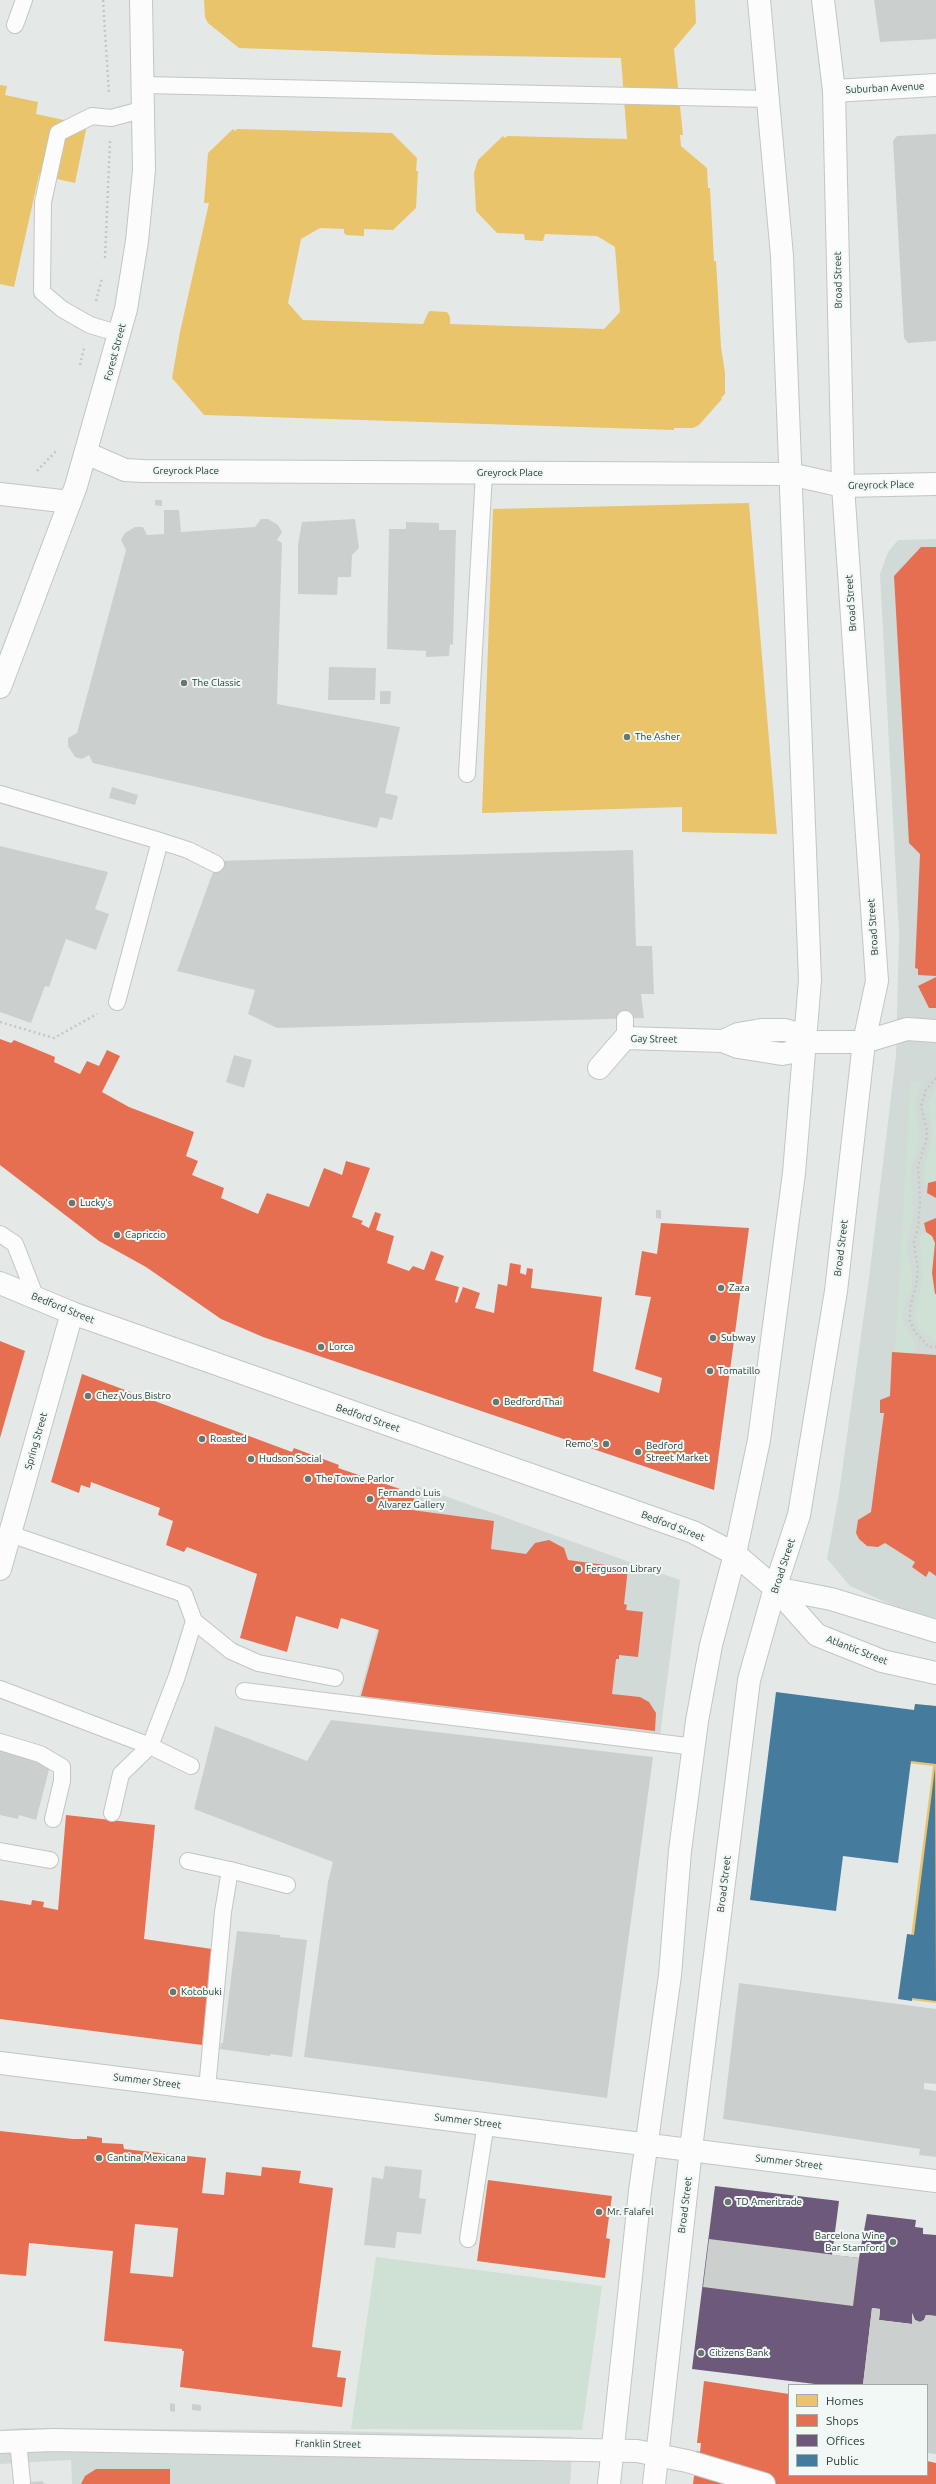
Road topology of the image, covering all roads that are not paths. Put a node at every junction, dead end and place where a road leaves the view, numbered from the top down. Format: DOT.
graph roads {
  1 [pos="24,0"];
  2 [pos="141,0"];
  3 [pos="759,0"];
  4 [pos="823,0"];
  5 [pos="15,25"];
  6 [pos="144,85"];
  7 [pos="936,85"];
  8 [pos="834,91"];
  9 [pos="768,99"];
  10 [pos="145,109"];
  11 [pos="120,334"];
  12 [pos="86,452"];
  13 [pos="484,473"];
  14 [pos="790,474"];
  15 [pos="936,484"];
  16 [pos="842,486"];
  17 [pos="0,494"];
  18 [pos="70,502"];
  19 [pos="0,687"];
  20 [pos="468,774"];
  21 [pos="0,794"];
  22 [pos="160,841"];
  23 [pos="216,864"];
  24 [pos="118,1002"];
  25 [pos="936,1031"];
  26 [pos="803,1042"];
  27 [pos="864,1042"];
  28 [pos="599,1068"];
  29 [pos="0,1234"];
  30 [pos="0,1283"];
  31 [pos="36,1298"];
  32 [pos="72,1313"];
  33 [pos="10,1534"];
  34 [pos="735,1554"];
  35 [pos="0,1569"];
  36 [pos="775,1588"];
  37 [pos="194,1621"];
  38 [pos="936,1631"];
  39 [pos="936,1673"];
  40 [pos="335,1678"];
  41 [pos="0,1689"];
  42 [pos="244,1691"];
  43 [pos="0,1742"];
  44 [pos="150,1746"];
  45 [pos="695,1747"];
  46 [pos="191,1766"];
  47 [pos="112,1813"];
  48 [pos="53,1819"];
  49 [pos="0,1851"];
  50 [pos="50,1860"];
  51 [pos="188,1861"];
  52 [pos="230,1870"];
  53 [pos="287,1885"];
  54 [pos="0,2063"];
  55 [pos="207,2089"];
  56 [pos="486,2123"];
  57 [pos="646,2144"];
  58 [pos="691,2150"];
  59 [pos="936,2181"];
  60 [pos="468,2239"];
  61 [pos="9,2442"];
  62 [pos="611,2451"];
  63 [pos="656,2454"];
  64 [pos="22,2482"];
  65 [pos="609,2484"];
  66 [pos="654,2484"];
  67 [pos="764,2484"];
  1 -- 5 [label="lane"];
  2 -- 6 [label="main road, Forest Street"];
  3 -- 9 [label="main road"];
  4 -- 8 [label="main road, Broad Street"];
  6 -- 9 [label="lane"];
  6 -- 10 [label="main road, Forest Street"];
  7 -- 8 [label="main road, Suburban Avenue"];
  8 -- 16 [label="main road, Broad Street"];
  9 -- 14 [label="main road"];
  10 -- 11 [label="main road, Forest Street"];
  10 -- 11 [label="lane"];
  11 -- 12 [label="main road, Forest Street"];
  12 -- 13 [label="main road, Greyrock Place"];
  12 -- 18 [label="main road, Forest Street"];
  13 -- 14 [label="main road, Greyrock Place"];
  13 -- 20 [label="lane"];
  14 -- 16 [label="main road, Greyrock Place"];
  14 -- 26 [label="main road"];
  15 -- 16 [label="main road, Greyrock Place"];
  16 -- 27 [label="main road, Broad Street"];
  17 -- 18 [label="main road"];
  18 -- 19 [label="main road, Forest Street"];
  21 -- 22 [label="lane"];
  22 -- 23 [label="lane"];
  22 -- 24 [label="lane"];
  25 -- 27 [label="main road"];
  26 -- 27 [label="main road"];
  26 -- 28 [label="main road, Gay Street"];
  26 -- 34 [label="main road"];
  27 -- 36 [label="main road, Broad Street"];
  29 -- 31 [label="lane"];
  30 -- 31 [label="main road, Bedford Street"];
  31 -- 32 [label="main road, Bedford Street"];
  32 -- 33 [label="main road, Spring Street"];
  32 -- 34 [label="main road, Bedford Street"];
  33 -- 35 [label="main road, Spring Street"];
  33 -- 37 [label="lane"];
  34 -- 36 [label="main road, Atlantic Street"];
  34 -- 45 [label="main road"];
  36 -- 38 [label="main road, Atlantic Street"];
  36 -- 39 [label="main road, Atlantic Street"];
  36 -- 58 [label="main road, Broad Street"];
  37 -- 40 [label="lane"];
  37 -- 44 [label="lane"];
  41 -- 44 [label="lane"];
  42 -- 45 [label="lane"];
  43 -- 48 [label="lane"];
  44 -- 46 [label="lane"];
  44 -- 47 [label="lane"];
  45 -- 57 [label="main road"];
  49 -- 50 [label="lane"];
  51 -- 52 [label="lane"];
  52 -- 53 [label="lane"];
  52 -- 55 [label="lane"];
  54 -- 55 [label="main road, Summer Street"];
  55 -- 56 [label="main road, Summer Street"];
  56 -- 57 [label="main road, Summer Street"];
  56 -- 60 [label="lane"];
  57 -- 58 [label="main road, Summer Street"];
  57 -- 62 [label="main road"];
  58 -- 59 [label="main road, Summer Street"];
  58 -- 63 [label="main road, Broad Street"];
  61 -- 62 [label="main road, Franklin Street"];
  61 -- 64 [label="lane"];
  62 -- 63 [label="main road, Franklin Street"];
  62 -- 65 [label="main road"];
  63 -- 66 [label="main road, Broad Street"];
  63 -- 67 [label="main road, Franklin Street"];
}
